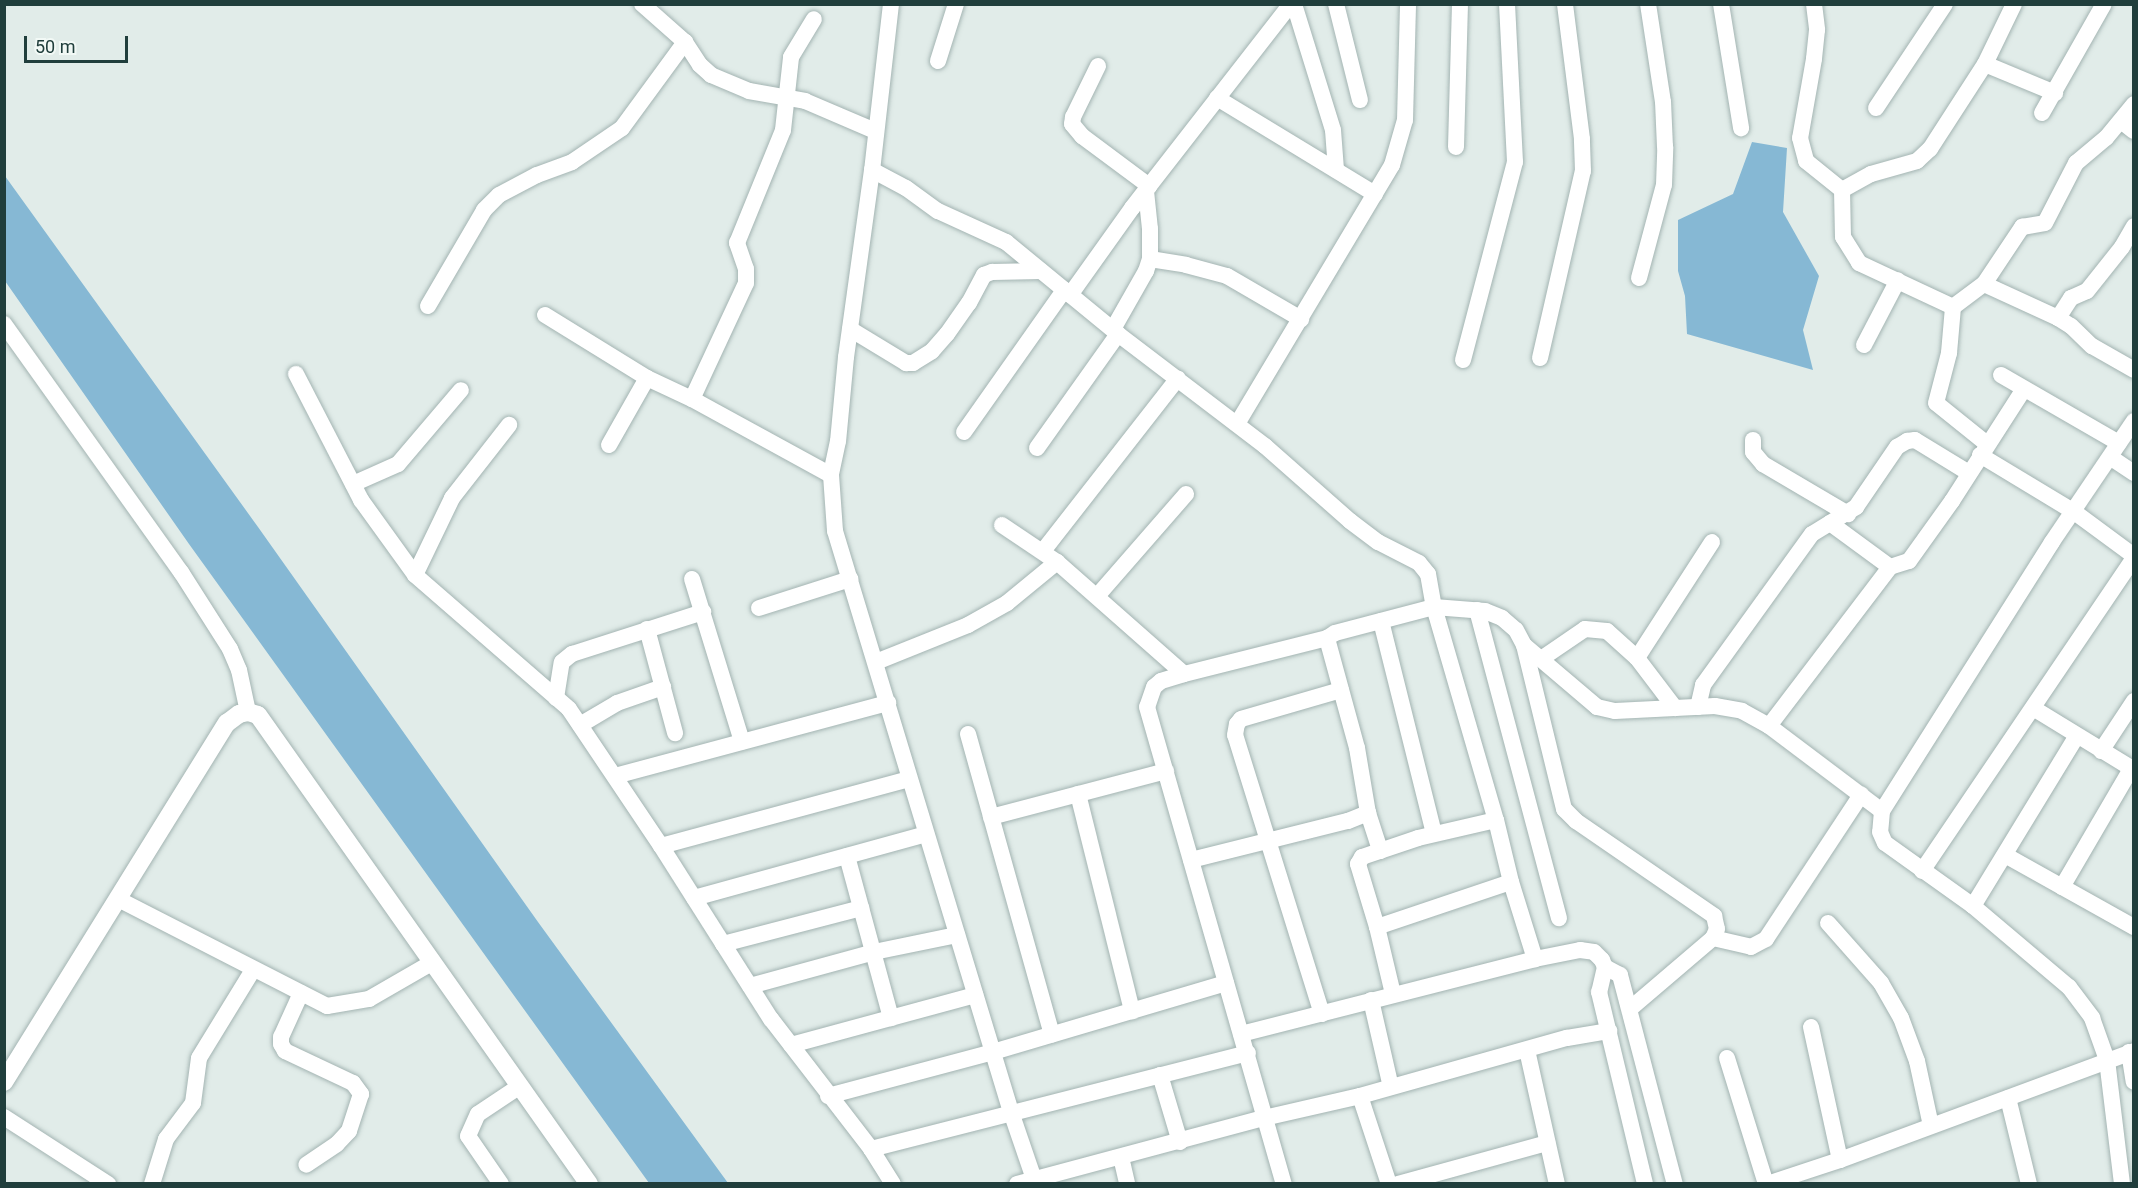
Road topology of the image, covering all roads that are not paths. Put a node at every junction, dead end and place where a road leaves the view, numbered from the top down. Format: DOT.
graph roads {
  1 [pos="642,4"];
  2 [pos="891,4"];
  3 [pos="956,4"];
  4 [pos="1293,4"];
  5 [pos="1336,4"];
  6 [pos="1408,4"];
  7 [pos="1460,4"];
  8 [pos="1507,4"];
  9 [pos="1565,4"];
  10 [pos="1647,4"];
  11 [pos="1721,4"];
  12 [pos="1814,4"];
  13 [pos="1945,4"];
  14 [pos="2014,4"];
  15 [pos="2104,4"];
  16 [pos="658,10"];
  17 [pos="814,19"];
  18 [pos="685,42"];
  19 [pos="938,61"];
  20 [pos="1985,64"];
  21 [pos="1098,66"];
  22 [pos="2055,93"];
  23 [pos="787,96"];
  24 [pos="1217,98"];
  25 [pos="1360,100"];
  26 [pos="2133,104"];
  27 [pos="1876,108"];
  28 [pos="2042,113"];
  29 [pos="2127,126"];
  30 [pos="1741,128"];
  31 [pos="875,130"];
  32 [pos="1456,147"];
  33 [pos="872,170"];
  34 [pos="1335,170"];
  35 [pos="1148,188"];
  36 [pos="1842,190"];
  37 [pos="1375,194"];
  38 [pos="2133,226"];
  39 [pos="1150,259"];
  40 [pos="1041,271"];
  41 [pos="1639,279"];
  42 [pos="1898,280"];
  43 [pos="1984,284"];
  44 [pos="1067,292"];
  45 [pos="428,306"];
  46 [pos="1953,308"];
  47 [pos="545,315"];
  48 [pos="2058,318"];
  49 [pos="1301,319"];
  50 [pos="4,324"];
  51 [pos="850,329"];
  52 [pos="1116,332"];
  53 [pos="1863,345"];
  54 [pos="1540,358"];
  55 [pos="1463,360"];
  56 [pos="2133,370"];
  57 [pos="297,374"];
  58 [pos="2001,375"];
  59 [pos="647,378"];
  60 [pos="1178,378"];
  61 [pos="2024,389"];
  62 [pos="461,390"];
  63 [pos="692,399"];
  64 [pos="2133,421"];
  65 [pos="1237,424"];
  66 [pos="509,425"];
  67 [pos="964,432"];
  68 [pos="1753,440"];
  69 [pos="609,445"];
  70 [pos="1037,448"];
  71 [pos="1984,449"];
  72 [pos="2114,450"];
  73 [pos="1969,473"];
  74 [pos="2133,473"];
  75 [pos="831,475"];
  76 [pos="352,484"];
  77 [pos="1186,494"];
  78 [pos="2073,512"];
  79 [pos="1848,514"];
  80 [pos="1830,523"];
  81 [pos="1002,525"];
  82 [pos="1712,542"];
  83 [pos="1043,550"];
  84 [pos="2133,557"];
  85 [pos="1057,562"];
  86 [pos="1890,567"];
  87 [pos="415,575"];
  88 [pos="692,579"];
  89 [pos="850,579"];
  90 [pos="1098,595"];
  91 [pos="1434,607"];
  92 [pos="759,608"];
  93 [pos="1476,610"];
  94 [pos="702,612"];
  95 [pos="1381,621"];
  96 [pos="647,629"];
  97 [pos="1327,639"];
  98 [pos="1524,645"];
  99 [pos="1636,658"];
  100 [pos="1541,659"];
  101 [pos="876,662"];
  102 [pos="1184,674"];
  103 [pos="663,687"];
  104 [pos="1341,690"];
  105 [pos="556,698"];
  106 [pos="2133,701"];
  107 [pos="888,703"];
  108 [pos="1698,707"];
  109 [pos="1675,708"];
  110 [pos="2033,708"];
  111 [pos="248,712"];
  112 [pos="580,725"];
  113 [pos="1769,726"];
  114 [pos="675,733"];
  115 [pos="968,734"];
  116 [pos="2076,737"];
  117 [pos="742,742"];
  118 [pos="2101,751"];
  119 [pos="2132,769"];
  120 [pos="1166,771"];
  121 [pos="615,776"];
  122 [pos="909,779"];
  123 [pos="1078,794"];
  124 [pos="1862,795"];
  125 [pos="1882,811"];
  126 [pos="1368,813"];
  127 [pos="991,817"];
  128 [pos="1496,820"];
  129 [pos="926,834"];
  130 [pos="1434,834"];
  131 [pos="1267,840"];
  132 [pos="661,846"];
  133 [pos="1380,851"];
  134 [pos="2005,855"];
  135 [pos="847,856"];
  136 [pos="1191,860"];
  137 [pos="1922,871"];
  138 [pos="1511,882"];
  139 [pos="2062,887"];
  140 [pos="694,898"];
  141 [pos="118,900"];
  142 [pos="1973,906"];
  143 [pos="861,908"];
  144 [pos="1559,918"];
  145 [pos="1828,923"];
  146 [pos="1377,927"];
  147 [pos="2133,927"];
  148 [pos="957,935"];
  149 [pos="1713,938"];
  150 [pos="723,944"];
  151 [pos="874,952"];
  152 [pos="1535,959"];
  153 [pos="433,962"];
  154 [pos="1605,967"];
  155 [pos="254,970"];
  156 [pos="1226,983"];
  157 [pos="750,986"];
  158 [pos="301,993"];
  159 [pos="1393,994"];
  160 [pos="975,995"];
  161 [pos="1371,1000"];
  162 [pos="1630,1009"];
  163 [pos="1132,1011"];
  164 [pos="1322,1014"];
  165 [pos="891,1018"];
  166 [pos="1811,1027"];
  167 [pos="1609,1031"];
  168 [pos="1052,1034"];
  169 [pos="1241,1034"];
  170 [pos="791,1045"];
  171 [pos="1527,1050"];
  172 [pos="993,1052"];
  173 [pos="2131,1052"];
  174 [pos="1248,1053"];
  175 [pos="1727,1058"];
  176 [pos="2107,1060"];
  177 [pos="1160,1075"];
  178 [pos="4,1082"];
  179 [pos="2133,1082"];
  180 [pos="520,1086"];
  181 [pos="1391,1087"];
  182 [pos="828,1096"];
  183 [pos="1359,1096"];
  184 [pos="2008,1098"];
  185 [pos="1011,1112"];
  186 [pos="4,1117"];
  187 [pos="1264,1118"];
  188 [pos="1931,1126"];
  189 [pos="1180,1142"];
  190 [pos="1547,1143"];
  191 [pos="871,1149"];
  192 [pos="1120,1157"];
  193 [pos="1840,1160"];
  194 [pos="306,1165"];
  195 [pos="1034,1179"];
  196 [pos="108,1184"];
  197 [pos="152,1184"];
  198 [pos="501,1184"];
  199 [pos="588,1184"];
  200 [pos="893,1184"];
  201 [pos="1017,1184"];
  202 [pos="1127,1184"];
  203 [pos="1284,1184"];
  204 [pos="1389,1184"];
  205 [pos="1398,1184"];
  206 [pos="1557,1184"];
  207 [pos="1645,1184"];
  208 [pos="1675,1184"];
  209 [pos="1767,1184"];
  210 [pos="2029,1184"];
  211 [pos="2122,1184"];
  1 -- 16 [label="street"];
  2 -- 31 [label="street"];
  3 -- 19 [label="street"];
  4 -- 24 [label="street"];
  4 -- 34 [label="street"];
  5 -- 25 [label="street"];
  6 -- 37 [label="street"];
  7 -- 32 [label="street"];
  8 -- 55 [label="street"];
  9 -- 54 [label="street"];
  10 -- 41 [label="street"];
  11 -- 30 [label="street"];
  12 -- 36 [label="street"];
  13 -- 27 [label="street"];
  14 -- 20 [label="street"];
  15 -- 22 [label="street"];
  16 -- 18 [label="street"];
  17 -- 23 [label="street"];
  18 -- 23 [label="street"];
  18 -- 45 [label="street"];
  20 -- 22 [label="street"];
  20 -- 36 [label="street"];
  21 -- 35 [label="street"];
  22 -- 28 [label="street"];
  23 -- 31 [label="street"];
  23 -- 63 [label="street"];
  24 -- 34 [label="street"];
  24 -- 35 [label="street"];
  26 -- 29 [label="street"];
  29 -- 43 [label="street"];
  31 -- 33 [label="street"];
  33 -- 40 [label="street"];
  33 -- 51 [label="street"];
  34 -- 37 [label="street"];
  35 -- 39 [label="street"];
  35 -- 44 [label="street"];
  36 -- 42 [label="street"];
  37 -- 49 [label="street"];
  38 -- 48 [label="street"];
  39 -- 49 [label="street"];
  39 -- 52 [label="street"];
  40 -- 44 [label="street"];
  40 -- 51 [label="street"];
  42 -- 46 [label="street"];
  42 -- 53 [label="street"];
  43 -- 46 [label="street"];
  43 -- 48 [label="street"];
  44 -- 52 [label="street"];
  44 -- 67 [label="street"];
  46 -- 71 [label="street"];
  47 -- 59 [label="street"];
  48 -- 56 [label="street"];
  49 -- 65 [label="street"];
  50 -- 111 [label="street"];
  51 -- 75 [label="street"];
  52 -- 60 [label="street"];
  52 -- 70 [label="street"];
  57 -- 76 [label="street"];
  58 -- 61 [label="street"];
  59 -- 63 [label="street"];
  59 -- 69 [label="street"];
  60 -- 65 [label="street"];
  60 -- 83 [label="street"];
  61 -- 71 [label="street"];
  61 -- 72 [label="street"];
  62 -- 76 [label="street"];
  63 -- 75 [label="street"];
  64 -- 72 [label="street"];
  65 -- 91 [label="street"];
  66 -- 87 [label="street"];
  68 -- 79 [label="street"];
  71 -- 73 [label="street"];
  71 -- 78 [label="street"];
  72 -- 74 [label="street"];
  72 -- 78 [label="street"];
  73 -- 79 [label="street"];
  73 -- 86 [label="street"];
  75 -- 89 [label="street"];
  76 -- 87 [label="street"];
  77 -- 90 [label="street"];
  78 -- 84 [label="street"];
  78 -- 125 [label="street"];
  79 -- 80 [label="street"];
  80 -- 86 [label="street"];
  80 -- 108 [label="street"];
  81 -- 83 [label="street"];
  82 -- 99 [label="street"];
  83 -- 85 [label="street"];
  84 -- 110 [label="street"];
  85 -- 90 [label="street"];
  85 -- 101 [label="street"];
  86 -- 113 [label="street"];
  87 -- 105 [label="street"];
  88 -- 94 [label="street"];
  89 -- 92 [label="street"];
  89 -- 101 [label="street"];
  90 -- 102 [label="street"];
  91 -- 93 [label="street"];
  91 -- 95 [label="street"];
  91 -- 128 [label="street"];
  93 -- 98 [label="street"];
  93 -- 144 [label="street"];
  94 -- 96 [label="street"];
  94 -- 117 [label="street"];
  95 -- 97 [label="street"];
  95 -- 130 [label="street"];
  96 -- 103 [label="street"];
  96 -- 105 [label="street"];
  97 -- 102 [label="street"];
  97 -- 104 [label="street"];
  98 -- 100 [label="street"];
  98 -- 149 [label="street"];
  99 -- 100 [label="street"];
  99 -- 109 [label="street"];
  100 -- 109 [label="street"];
  101 -- 107 [label="street"];
  102 -- 120 [label="street"];
  103 -- 112 [label="street"];
  103 -- 114 [label="street"];
  104 -- 126 [label="street"];
  104 -- 131 [label="street"];
  105 -- 112 [label="street"];
  106 -- 118 [label="street"];
  107 -- 117 [label="street"];
  107 -- 122 [label="street"];
  108 -- 109 [label="street"];
  108 -- 113 [label="street"];
  110 -- 116 [label="street"];
  110 -- 137 [label="street"];
  111 -- 141 [label="street"];
  111 -- 153 [label="street"];
  112 -- 121 [label="street"];
  113 -- 124 [label="street"];
  115 -- 127 [label="street"];
  116 -- 118 [label="street"];
  116 -- 134 [label="street"];
  117 -- 121 [label="street"];
  118 -- 119 [label="street"];
  119 -- 139 [label="street"];
  120 -- 123 [label="street"];
  120 -- 136 [label="street"];
  121 -- 132 [label="street"];
  122 -- 129 [label="street"];
  122 -- 132 [label="street"];
  123 -- 127 [label="street"];
  123 -- 163 [label="street"];
  124 -- 125 [label="street"];
  124 -- 149 [label="street"];
  125 -- 137 [label="street"];
  126 -- 131 [label="street"];
  126 -- 133 [label="street"];
  127 -- 168 [label="street"];
  128 -- 130 [label="street"];
  128 -- 138 [label="street"];
  129 -- 135 [label="street"];
  129 -- 148 [label="street"];
  130 -- 133 [label="street"];
  131 -- 136 [label="street"];
  131 -- 164 [label="street"];
  132 -- 140 [label="street"];
  133 -- 146 [label="street"];
  134 -- 139 [label="street"];
  134 -- 142 [label="street"];
  135 -- 140 [label="street"];
  135 -- 143 [label="street"];
  136 -- 156 [label="street"];
  137 -- 142 [label="street"];
  138 -- 146 [label="street"];
  138 -- 152 [label="street"];
  139 -- 147 [label="street"];
  140 -- 150 [label="street"];
  141 -- 155 [label="street"];
  141 -- 178 [label="street"];
  142 -- 176 [label="street"];
  143 -- 150 [label="street"];
  143 -- 151 [label="street"];
  145 -- 188 [label="street"];
  146 -- 159 [label="street"];
  148 -- 151 [label="street"];
  148 -- 160 [label="street"];
  149 -- 162 [label="street"];
  150 -- 157 [label="street"];
  151 -- 157 [label="street"];
  151 -- 165 [label="street"];
  152 -- 154 [label="street"];
  152 -- 159 [label="street"];
  153 -- 158 [label="street"];
  153 -- 180 [label="street"];
  154 -- 162 [label="street"];
  154 -- 167 [label="street"];
  155 -- 158 [label="street"];
  155 -- 197 [label="street"];
  156 -- 163 [label="street"];
  156 -- 169 [label="street"];
  157 -- 170 [label="street"];
  158 -- 194 [label="street"];
  159 -- 161 [label="street"];
  160 -- 165 [label="street"];
  160 -- 172 [label="street"];
  161 -- 164 [label="street"];
  161 -- 181 [label="street"];
  162 -- 208 [label="street"];
  163 -- 168 [label="street"];
  164 -- 169 [label="street"];
  165 -- 170 [label="street"];
  166 -- 193 [label="street"];
  167 -- 171 [label="street"];
  167 -- 207 [label="street"];
  168 -- 172 [label="street"];
  169 -- 174 [label="street"];
  170 -- 182 [label="street"];
  171 -- 181 [label="street"];
  171 -- 190 [label="street"];
  172 -- 182 [label="street"];
  172 -- 185 [label="street"];
  173 -- 176 [label="street"];
  173 -- 179 [label="street"];
  174 -- 177 [label="street"];
  174 -- 187 [label="street"];
  175 -- 209 [label="street"];
  176 -- 184 [label="street"];
  176 -- 211 [label="street"];
  177 -- 185 [label="street"];
  177 -- 189 [label="street"];
  180 -- 198 [label="street"];
  180 -- 199 [label="street"];
  181 -- 183 [label="street"];
  182 -- 191 [label="street"];
  183 -- 187 [label="street"];
  183 -- 204 [label="street"];
  184 -- 188 [label="street"];
  184 -- 210 [label="street"];
  185 -- 191 [label="street"];
  185 -- 195 [label="street"];
  186 -- 196 [label="street"];
  187 -- 189 [label="street"];
  187 -- 203 [label="street"];
  188 -- 193 [label="street"];
  189 -- 192 [label="street"];
  190 -- 205 [label="street"];
  190 -- 206 [label="street"];
  191 -- 200 [label="street"];
  192 -- 195 [label="street"];
  192 -- 202 [label="street"];
  193 -- 209 [label="street"];
  195 -- 201 [label="street"];
}
